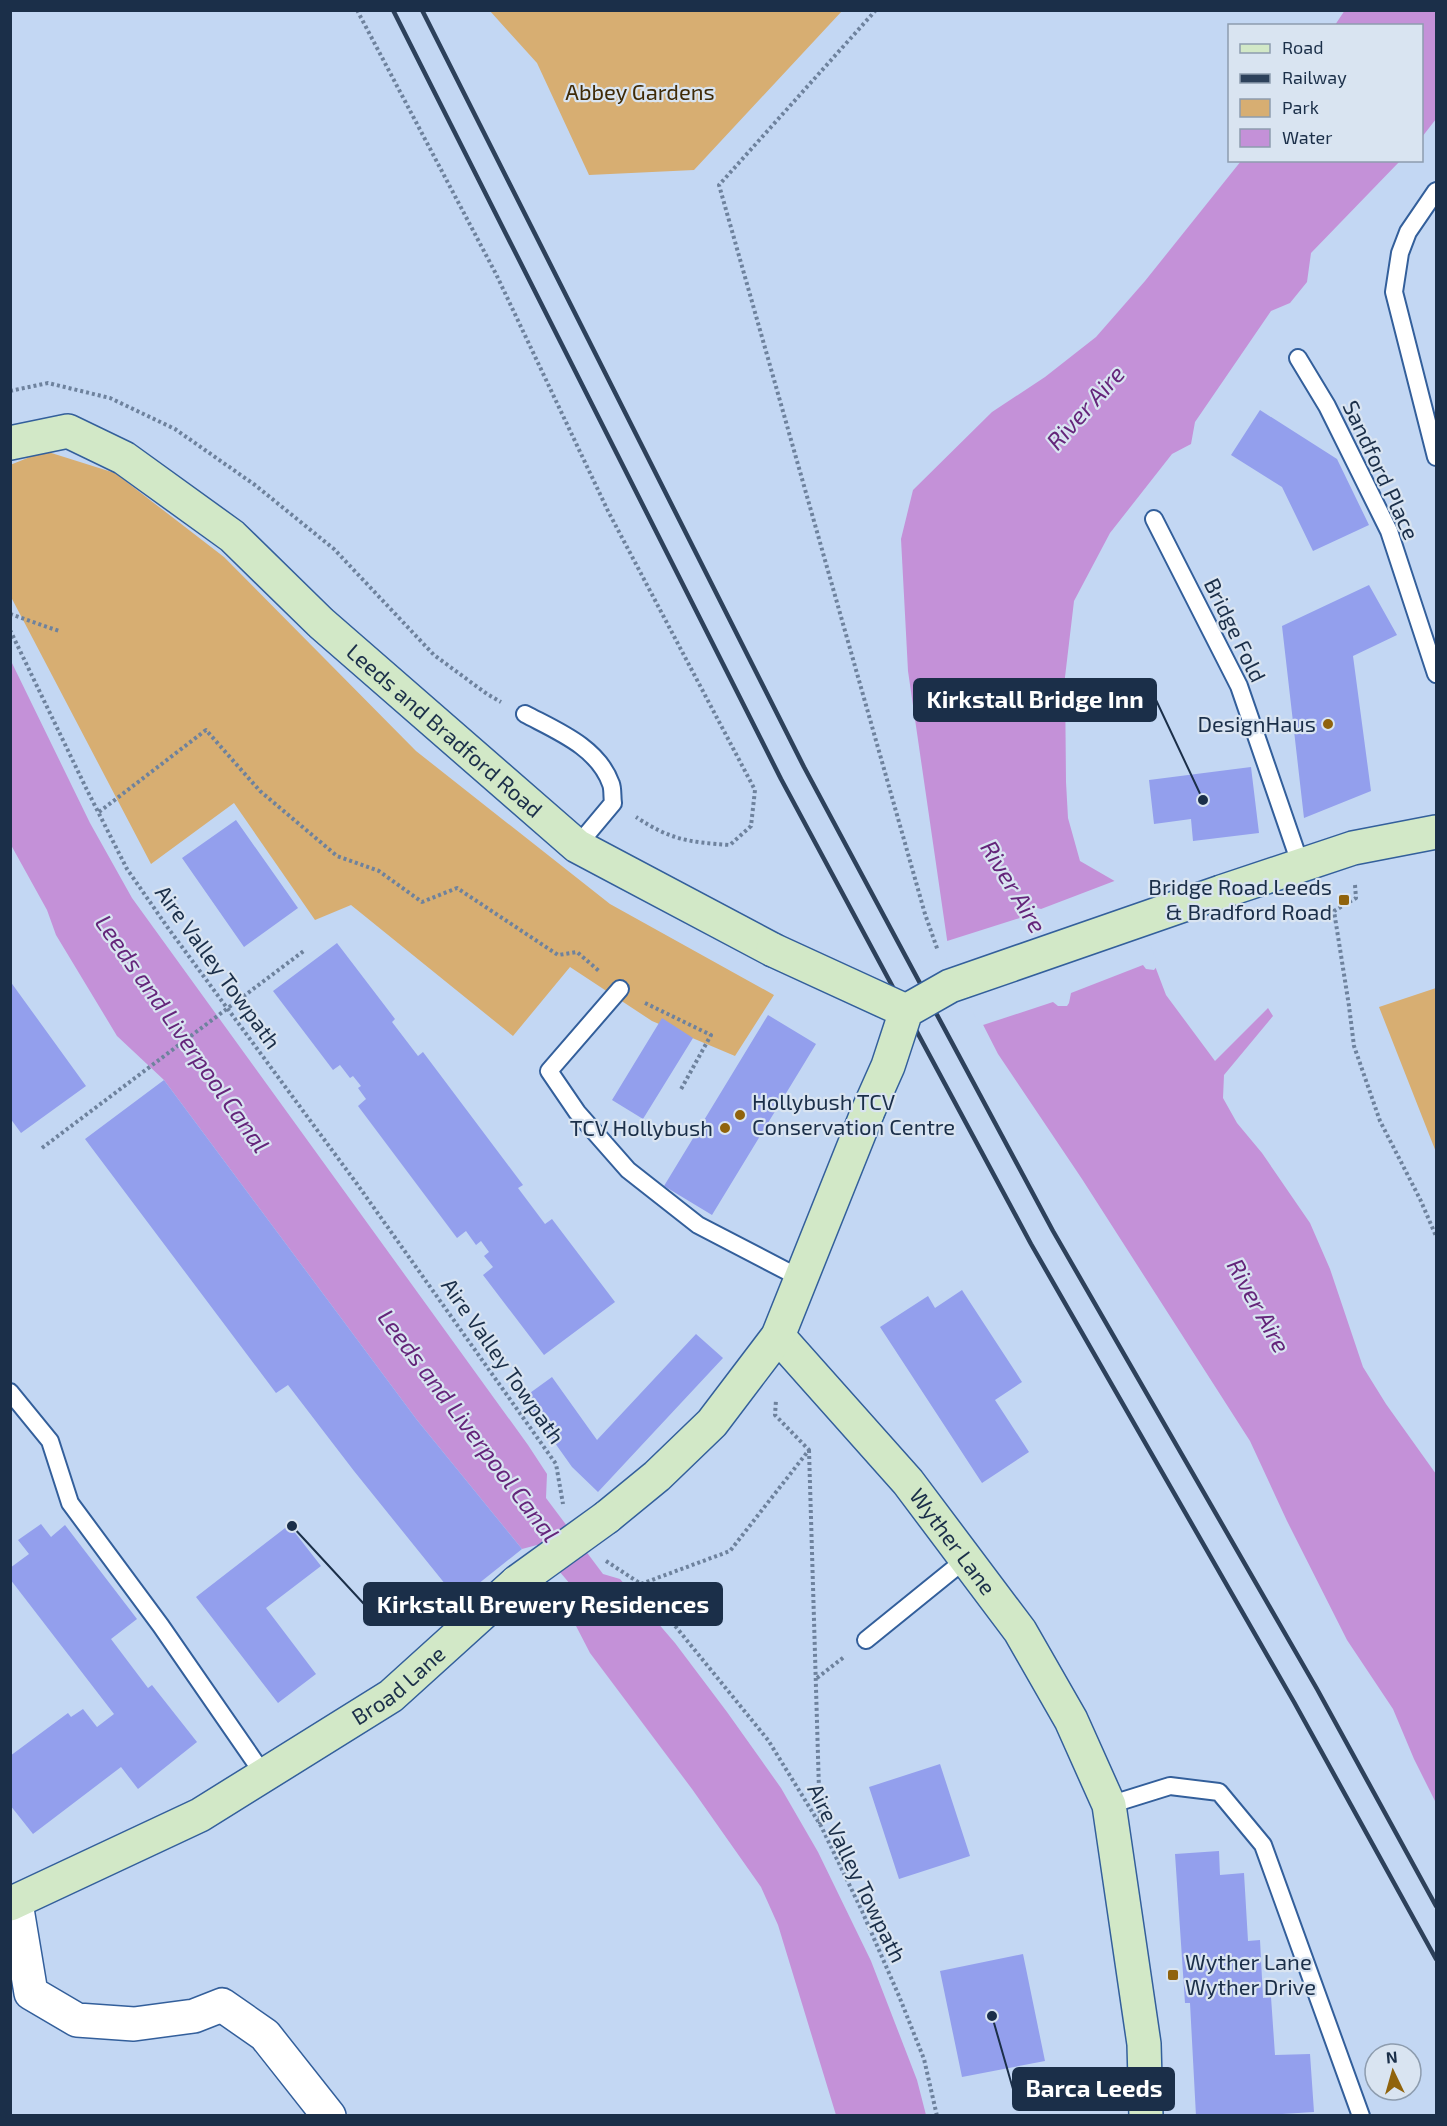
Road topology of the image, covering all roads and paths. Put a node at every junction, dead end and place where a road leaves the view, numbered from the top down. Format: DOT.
graph roads {
  1 [pos="357,10"];
  2 [pos="876,10"];
  3 [pos="1437,192"];
  4 [pos="1298,358"];
  5 [pos="10,391"];
  6 [pos="10,443"];
  7 [pos="1436,453"];
  8 [pos="1154,519"];
  9 [pos="10,614"];
  10 [pos="10,630"];
  11 [pos="59,631"];
  12 [pos="1437,674"];
  13 [pos="525,714"];
  14 [pos="613,803"];
  15 [pos="99,812"];
  16 [pos="1437,832"];
  17 [pos="577,846"];
  18 [pos="1301,866"];
  19 [pos="1356,898"];
  20 [pos="305,950"];
  21 [pos="950,986"];
  22 [pos="620,989"];
  23 [pos="906,1011"];
  24 [pos="680,1091"];
  25 [pos="42,1148"];
  26 [pos="1437,1236"];
  27 [pos="800,1278"];
  28 [pos="778,1336"];
  29 [pos="10,1392"];
  30 [pos="776,1392"];
  31 [pos="809,1450"];
  32 [pos="564,1509"];
  33 [pos="966,1559"];
  34 [pos="605,1560"];
  35 [pos="641,1584"];
  36 [pos="866,1640"];
  37 [pos="816,1678"];
  38 [pos="264,1775"];
  39 [pos="1110,1805"];
  40 [pos="820,1826"];
  41 [pos="13,1904"];
  42 [pos="329,2115"];
  43 [pos="937,2115"];
  44 [pos="1146,2115"];
  45 [pos="1361,2115"];
  1 -- 14 [label="path"];
  2 -- 21 [label="path"];
  3 -- 7 [label="lane"];
  4 -- 12 [label="lane, Sandford Place"];
  5 -- 13 [label="path"];
  6 -- 17 [label="street, Leeds and Bradford Road"];
  8 -- 18 [label="lane, Bridge Fold"];
  9 -- 11 [label="path"];
  10 -- 15 [label="path, Aire Valley Towpath"];
  13 -- 14 [label="lane"];
  14 -- 17 [label="lane"];
  15 -- 22 [label="path"];
  15 -- 32 [label="path, Aire Valley Towpath"];
  16 -- 18 [label="street"];
  17 -- 23 [label="street, Leeds and Bradford Road, bridge"];
  18 -- 21 [label="street, bridge"];
  19 -- 26 [label="path"];
  20 -- 25 [label="path, bridge"];
  21 -- 23 [label="street, bridge"];
  22 -- 24 [label="path"];
  22 -- 27 [label="lane"];
  23 -- 27 [label="street, bridge"];
  27 -- 28 [label="street"];
  28 -- 33 [label="street, Wyther Lane"];
  28 -- 38 [label="street, Broad Lane, bridge"];
  29 -- 38 [label="lane"];
  30 -- 31 [label="path"];
  31 -- 35 [label="path"];
  31 -- 37 [label="path"];
  33 -- 36 [label="lane"];
  33 -- 39 [label="street, Wyther Lane"];
  34 -- 35 [label="path, Aire Valley Towpath"];
  35 -- 40 [label="path, Aire Valley Towpath"];
  36 -- 37 [label="path"];
  37 -- 40 [label="path"];
  38 -- 41 [label="street, Broad Lane"];
  39 -- 44 [label="street, Wyther Lane"];
  39 -- 45 [label="lane"];
  40 -- 43 [label="path, Aire Valley Towpath"];
  41 -- 42 [label="street"];
}
